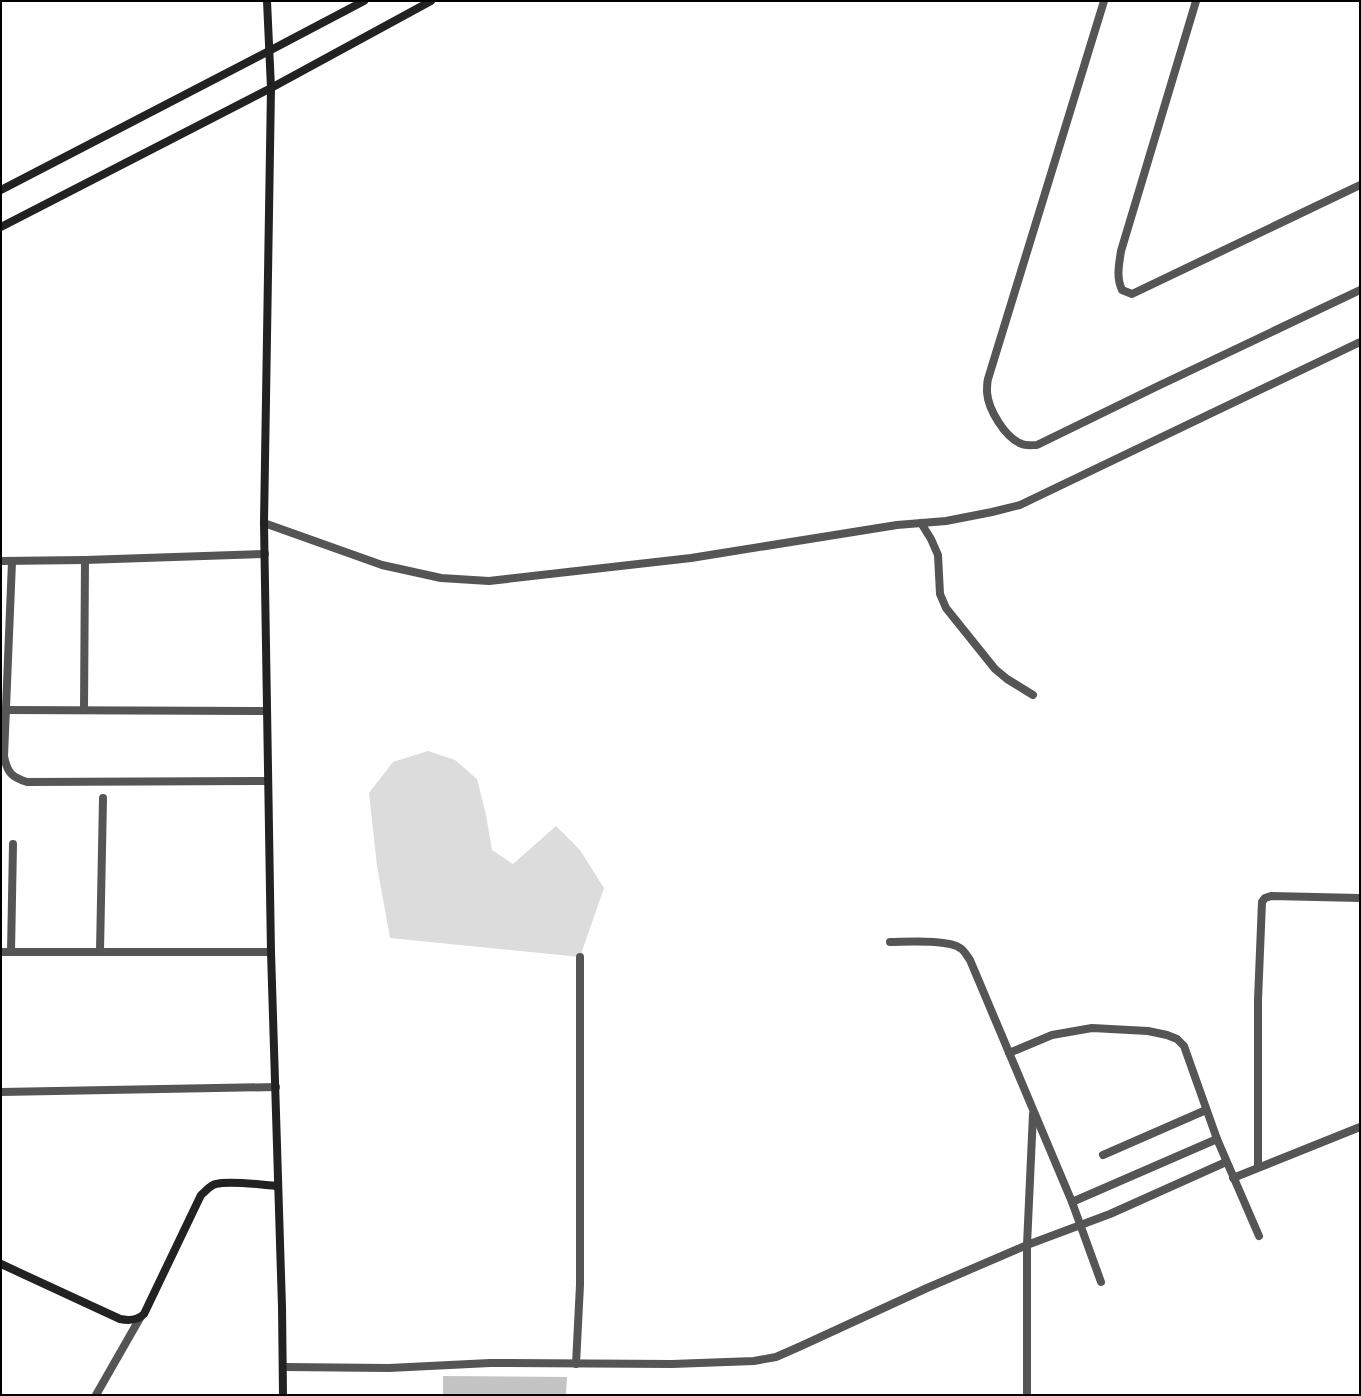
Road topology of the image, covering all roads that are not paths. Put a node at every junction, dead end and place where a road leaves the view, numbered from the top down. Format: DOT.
graph roads {
  1 [pos="267,1"];
  2 [pos="364,1"];
  3 [pos="431,1"];
  4 [pos="1104,1"];
  5 [pos="1196,1"];
  6 [pos="269,51"];
  7 [pos="271,88"];
  8 [pos="1360,185"];
  9 [pos="1,190"];
  10 [pos="1,226"];
  11 [pos="1360,290"];
  12 [pos="1360,342"];
  13 [pos="264,523"];
  14 [pos="921,523"];
  15 [pos="265,554"];
  16 [pos="85,560"];
  17 [pos="1,561"];
  18 [pos="12,562"];
  19 [pos="1033,695"];
  20 [pos="5,710"];
  21 [pos="84,710"];
  22 [pos="267,711"];
  23 [pos="268,781"];
  24 [pos="103,798"];
  25 [pos="13,844"];
  26 [pos="1360,898"];
  27 [pos="890,942"];
  28 [pos="100,951"];
  29 [pos="1,952"];
  30 [pos="11,952"];
  31 [pos="272,952"];
  32 [pos="580,957"];
  33 [pos="1009,1053"];
  34 [pos="276,1087"];
  35 [pos="1,1092"];
  36 [pos="1206,1110"];
  37 [pos="1033,1112"];
  38 [pos="1360,1127"];
  39 [pos="1217,1139"];
  40 [pos="1103,1155"];
  41 [pos="1226,1162"];
  42 [pos="1258,1167"];
  43 [pos="1233,1178"];
  44 [pos="278,1186"];
  45 [pos="1072,1202"];
  46 [pos="1080,1225"];
  47 [pos="1259,1236"];
  48 [pos="1027,1245"];
  49 [pos="1,1264"];
  50 [pos="1101,1282"];
  51 [pos="140,1318"];
  52 [pos="576,1364"];
  53 [pos="283,1367"];
  54 [pos="96,1395"];
  55 [pos="282,1395"];
  56 [pos="1027,1395"];
  1 -- 6 [label="street"];
  2 -- 6 [label="street"];
  3 -- 7 [label="street"];
  4 -- 11 [label="street"];
  5 -- 8 [label="street"];
  6 -- 7 [label="street"];
  6 -- 9 [label="street"];
  7 -- 10 [label="street"];
  7 -- 13 [label="street"];
  12 -- 14 [label="street"];
  13 -- 14 [label="street"];
  13 -- 15 [label="street"];
  14 -- 19 [label="street"];
  15 -- 16 [label="street"];
  15 -- 22 [label="street"];
  16 -- 18 [label="street"];
  16 -- 21 [label="street"];
  17 -- 18 [label="street"];
  18 -- 20 [label="street"];
  20 -- 21 [label="street"];
  20 -- 23 [label="street"];
  21 -- 22 [label="street"];
  22 -- 23 [label="street"];
  23 -- 31 [label="street"];
  24 -- 28 [label="street"];
  25 -- 30 [label="street"];
  26 -- 42 [label="street"];
  27 -- 33 [label="street"];
  28 -- 30 [label="street"];
  28 -- 31 [label="street"];
  29 -- 30 [label="street"];
  31 -- 34 [label="street"];
  32 -- 52 [label="street"];
  33 -- 36 [label="street"];
  33 -- 37 [label="street"];
  34 -- 35 [label="street"];
  34 -- 44 [label="street"];
  36 -- 39 [label="street"];
  36 -- 40 [label="street"];
  37 -- 45 [label="street"];
  37 -- 48 [label="street"];
  38 -- 42 [label="street"];
  39 -- 41 [label="street"];
  39 -- 45 [label="street"];
  41 -- 43 [label="street"];
  41 -- 46 [label="street"];
  42 -- 43 [label="street"];
  43 -- 47 [label="street"];
  44 -- 51 [label="street"];
  44 -- 53 [label="street"];
  45 -- 46 [label="street"];
  46 -- 48 [label="street"];
  46 -- 50 [label="street"];
  48 -- 52 [label="street"];
  48 -- 56 [label="street"];
  49 -- 51 [label="street"];
  51 -- 54 [label="street"];
  52 -- 53 [label="street"];
  53 -- 55 [label="street"];
}
